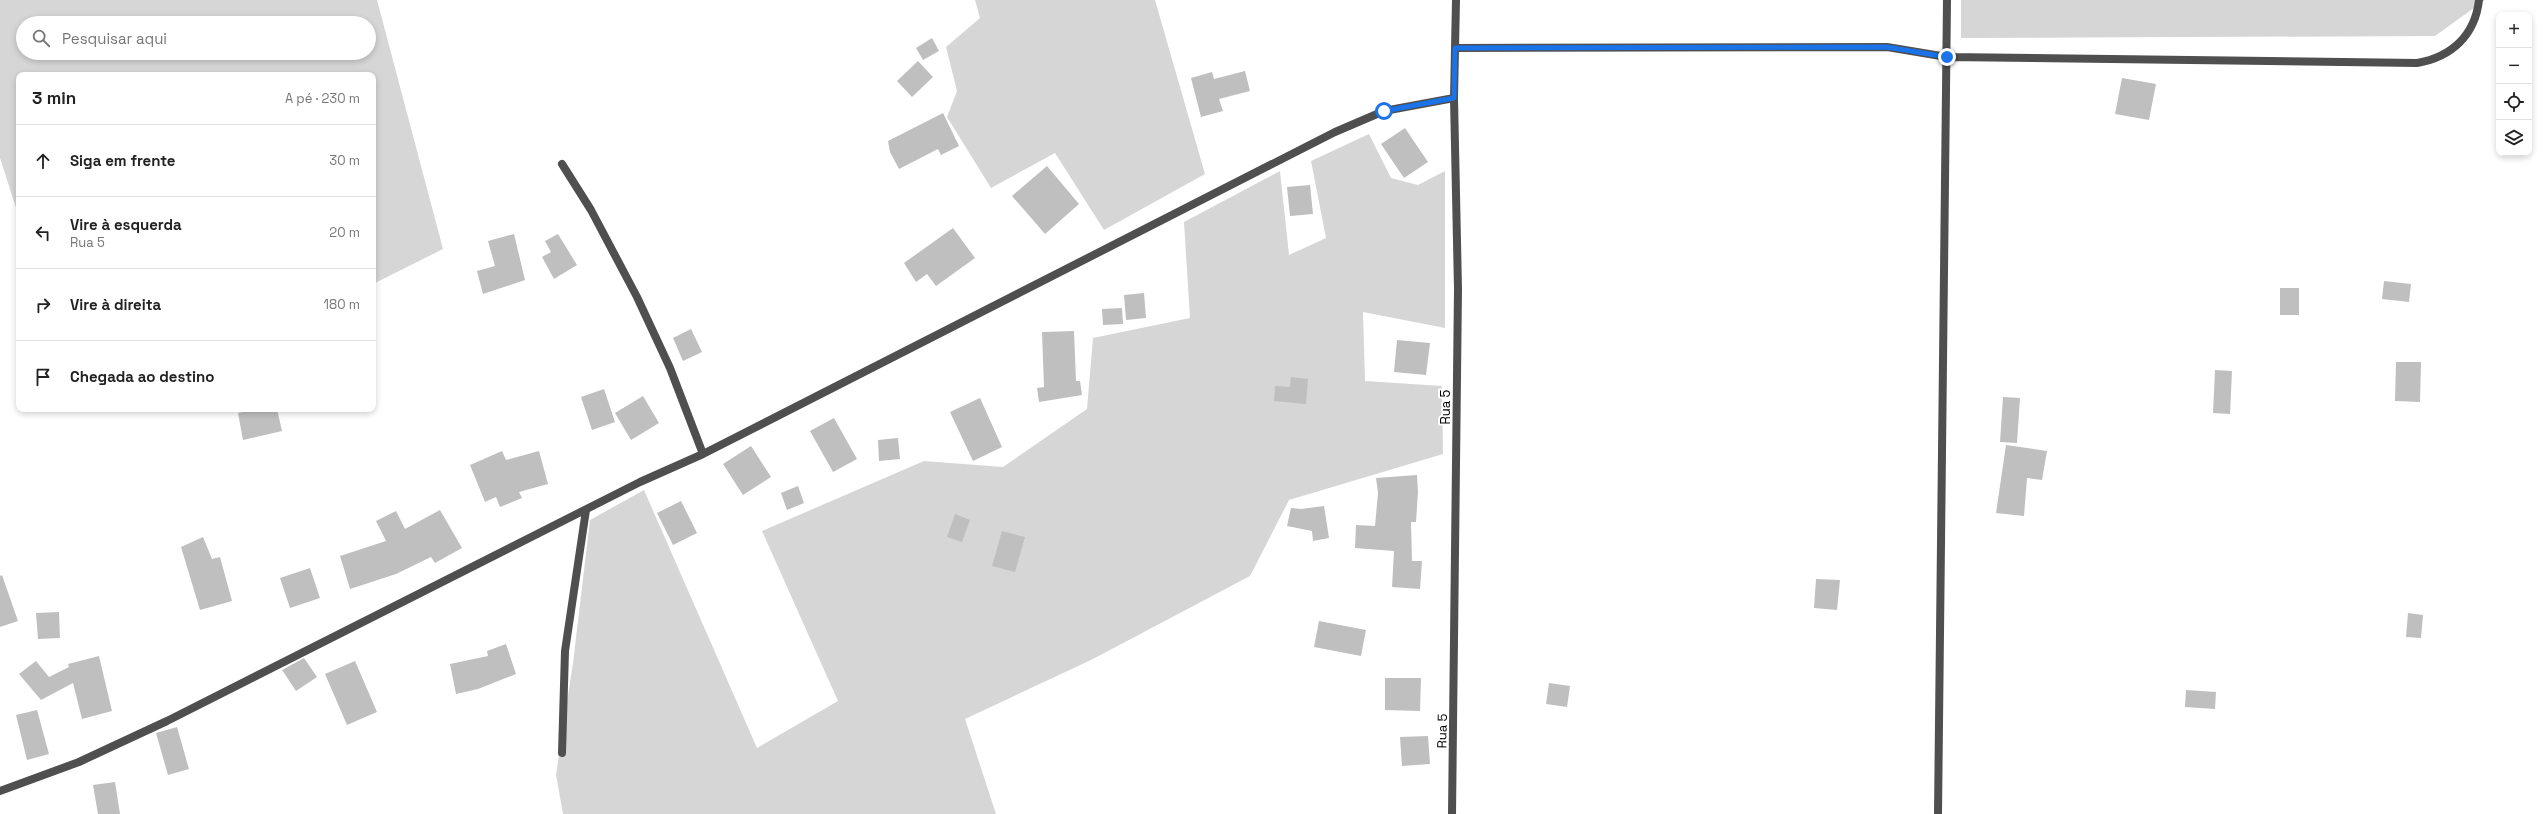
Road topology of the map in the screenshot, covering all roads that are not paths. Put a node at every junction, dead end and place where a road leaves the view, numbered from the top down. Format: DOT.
graph roads {
  1 [pos="1456,0"];
  2 [pos="1947,0"];
  3 [pos="2479,0"];
  4 [pos="1455,48"];
  5 [pos="1947,57"];
  6 [pos="1454,98"];
  7 [pos="562,164"];
  8 [pos="703,454"];
  9 [pos="586,510"];
  10 [pos="562,753"];
  11 [pos="0,791"];
  12 [pos="1452,814"];
  13 [pos="1938,814"];
  1 -- 4 [label="street, Rua 5"];
  2 -- 5 [label="street"];
  3 -- 5 [label="street"];
  4 -- 5 [label="street"];
  4 -- 6 [label="street, Rua 5"];
  5 -- 13 [label="street"];
  6 -- 8 [label="street"];
  6 -- 12 [label="street, Rua 5"];
  7 -- 8 [label="street"];
  8 -- 9 [label="street"];
  9 -- 10 [label="street"];
  9 -- 11 [label="street"];
}
